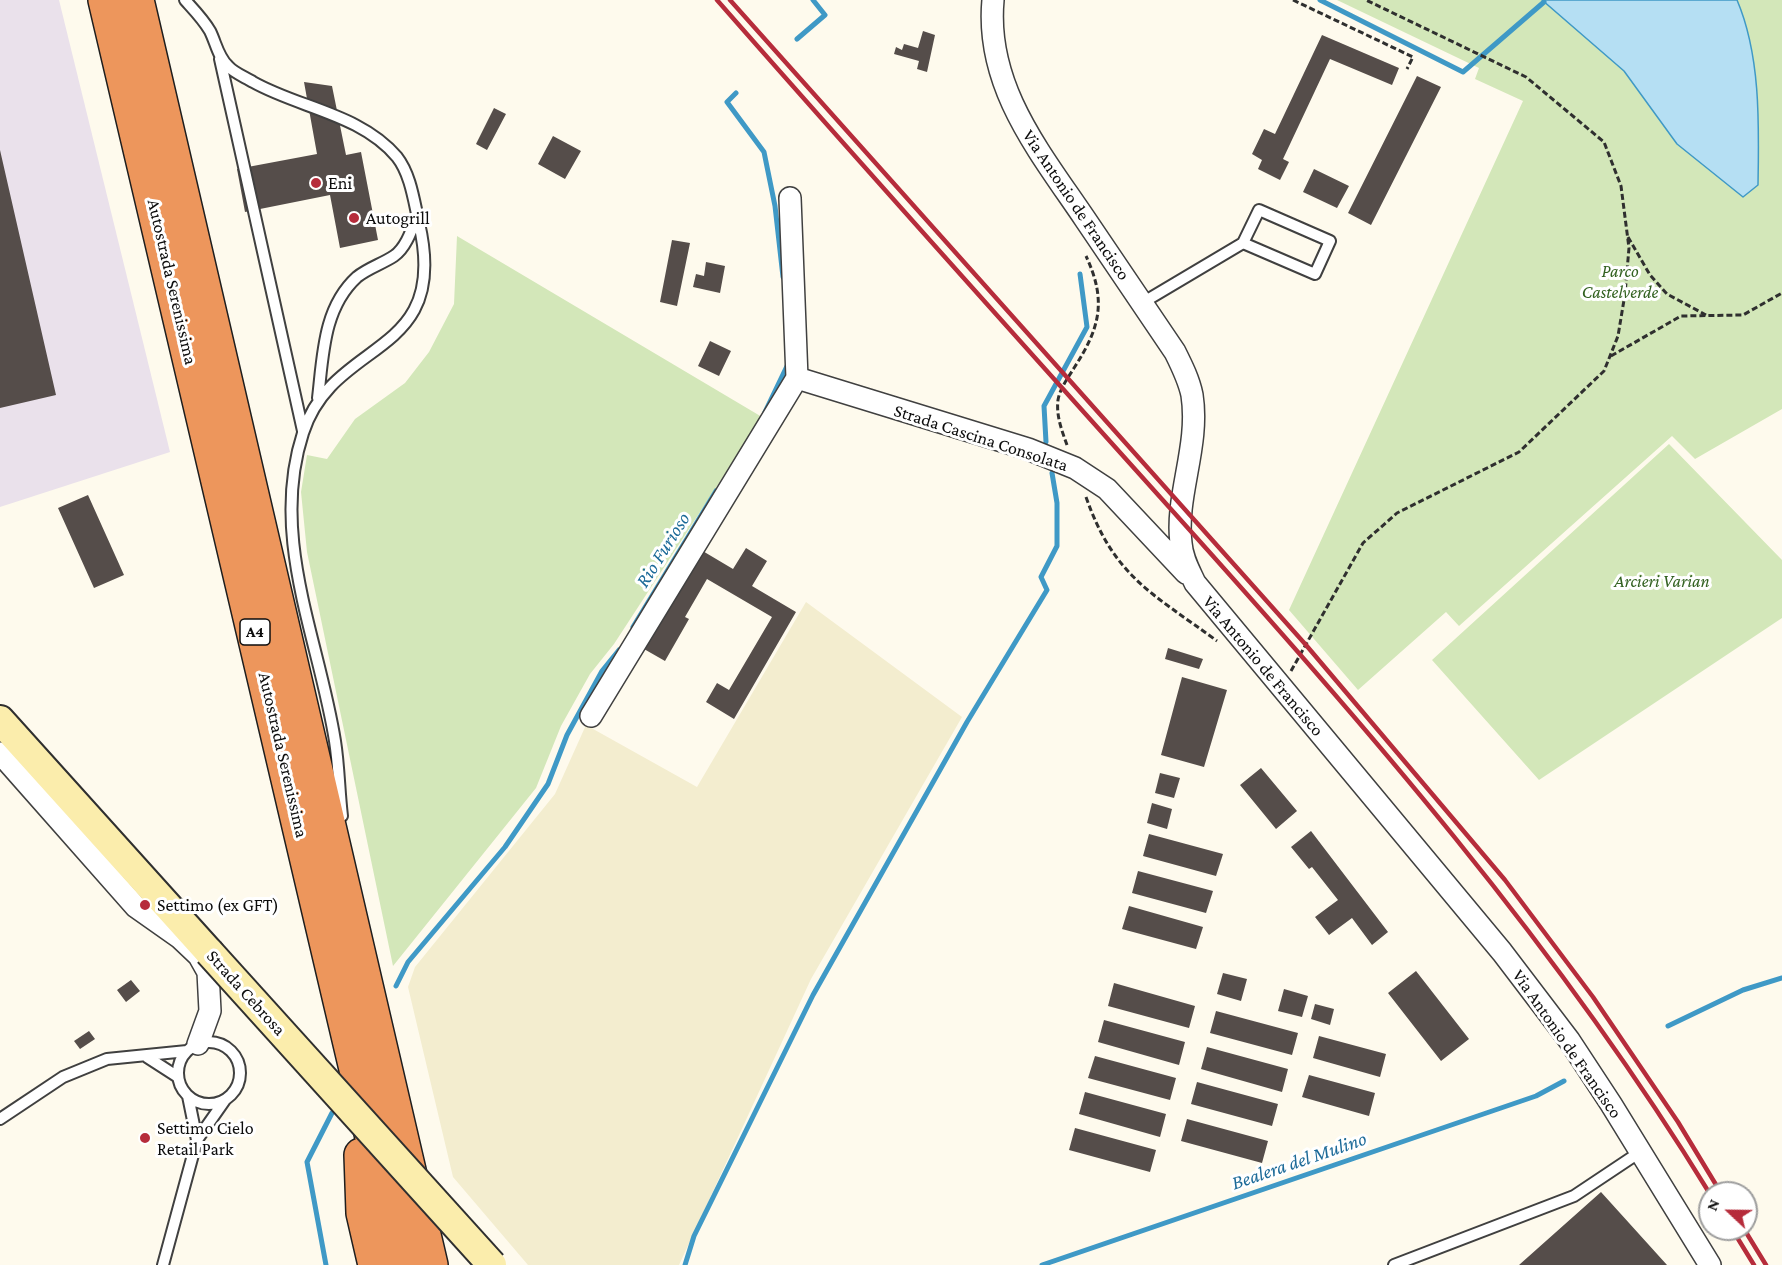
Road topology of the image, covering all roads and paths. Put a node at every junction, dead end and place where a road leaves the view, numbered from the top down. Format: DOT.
graph roads {
  1 [pos="105,0"];
  2 [pos="137,0"];
  3 [pos="185,0"];
  4 [pos="993,0"];
  5 [pos="1293,0"];
  6 [pos="1366,0"];
  7 [pos="218,51"];
  8 [pos="1407,69"];
  9 [pos="790,198"];
  10 [pos="417,216"];
  11 [pos="1627,236"];
  12 [pos="1243,243"];
  13 [pos="1084,252"];
  14 [pos="1782,293"];
  15 [pos="1143,303"];
  16 [pos="1708,315"];
  17 [pos="1609,357"];
  18 [pos="797,378"];
  19 [pos="318,398"];
  20 [pos="303,431"];
  21 [pos="1075,468"];
  22 [pos="1195,583"];
  23 [pos="1219,642"];
  24 [pos="1281,688"];
  25 [pos="591,716"];
  26 [pos="0,720"];
  27 [pos="0,753"];
  28 [pos="352,927"];
  29 [pos="193,1047"];
  30 [pos="147,1057"];
  31 [pos="178,1077"];
  32 [pos="358,1078"];
  33 [pos="188,1096"];
  34 [pos="225,1100"];
  35 [pos="0,1119"];
  36 [pos="197,1140"];
  37 [pos="1640,1152"];
  38 [pos="163,1265"];
  39 [pos="375,1265"];
  40 [pos="402,1265"];
  41 [pos="431,1265"];
  42 [pos="492,1265"];
  43 [pos="1394,1265"];
  44 [pos="1710,1265"];
  1 -- 32 [label="highway, Autostrada Serenissima / A4"];
  2 -- 28 [label="highway, Autostrada Serenissima / A4"];
  3 -- 7 [label="lane"];
  4 -- 15 [label="street, Via Antonio de Francisco"];
  5 -- 8 [label="path"];
  6 -- 11 [label="path"];
  7 -- 10 [label="lane"];
  7 -- 20 [label="lane"];
  9 -- 18 [label="street"];
  10 -- 19 [label="lane"];
  10 -- 19 [label="lane"];
  11 -- 16 [label="path"];
  11 -- 17 [label="path"];
  12 -- 12 [label="lane"];
  12 -- 15 [label="lane"];
  13 -- 21 [label="path"];
  14 -- 16 [label="path"];
  15 -- 22 [label="street, Via Antonio de Francisco"];
  16 -- 17 [label="path"];
  17 -- 24 [label="path"];
  18 -- 21 [label="street, Strada Cascina Consolata"];
  18 -- 25 [label="street"];
  19 -- 20 [label="lane"];
  20 -- 28 [label="lane"];
  21 -- 22 [label="street, Strada Cascina Consolata"];
  21 -- 23 [label="path"];
  22 -- 24 [label="street, Via Antonio de Francisco"];
  24 -- 37 [label="street, Via Antonio de Francisco"];
  26 -- 42 [label="main road, Strada Cebrosa, bridge"];
  27 -- 29 [label="street"];
  28 -- 41 [label="highway, Autostrada Serenissima / A4"];
  29 -- 30 [label="lane"];
  29 -- 31 [label="lane"];
  29 -- 34 [label="lane"];
  30 -- 31 [label="lane"];
  30 -- 35 [label="lane"];
  31 -- 33 [label="lane"];
  32 -- 39 [label="highway"];
  32 -- 40 [label="highway, Autostrada Serenissima / A4"];
  33 -- 34 [label="lane"];
  33 -- 36 [label="lane"];
  34 -- 36 [label="lane"];
  36 -- 38 [label="lane"];
  37 -- 43 [label="lane"];
  37 -- 44 [label="street, Via Antonio de Francisco"];
}
